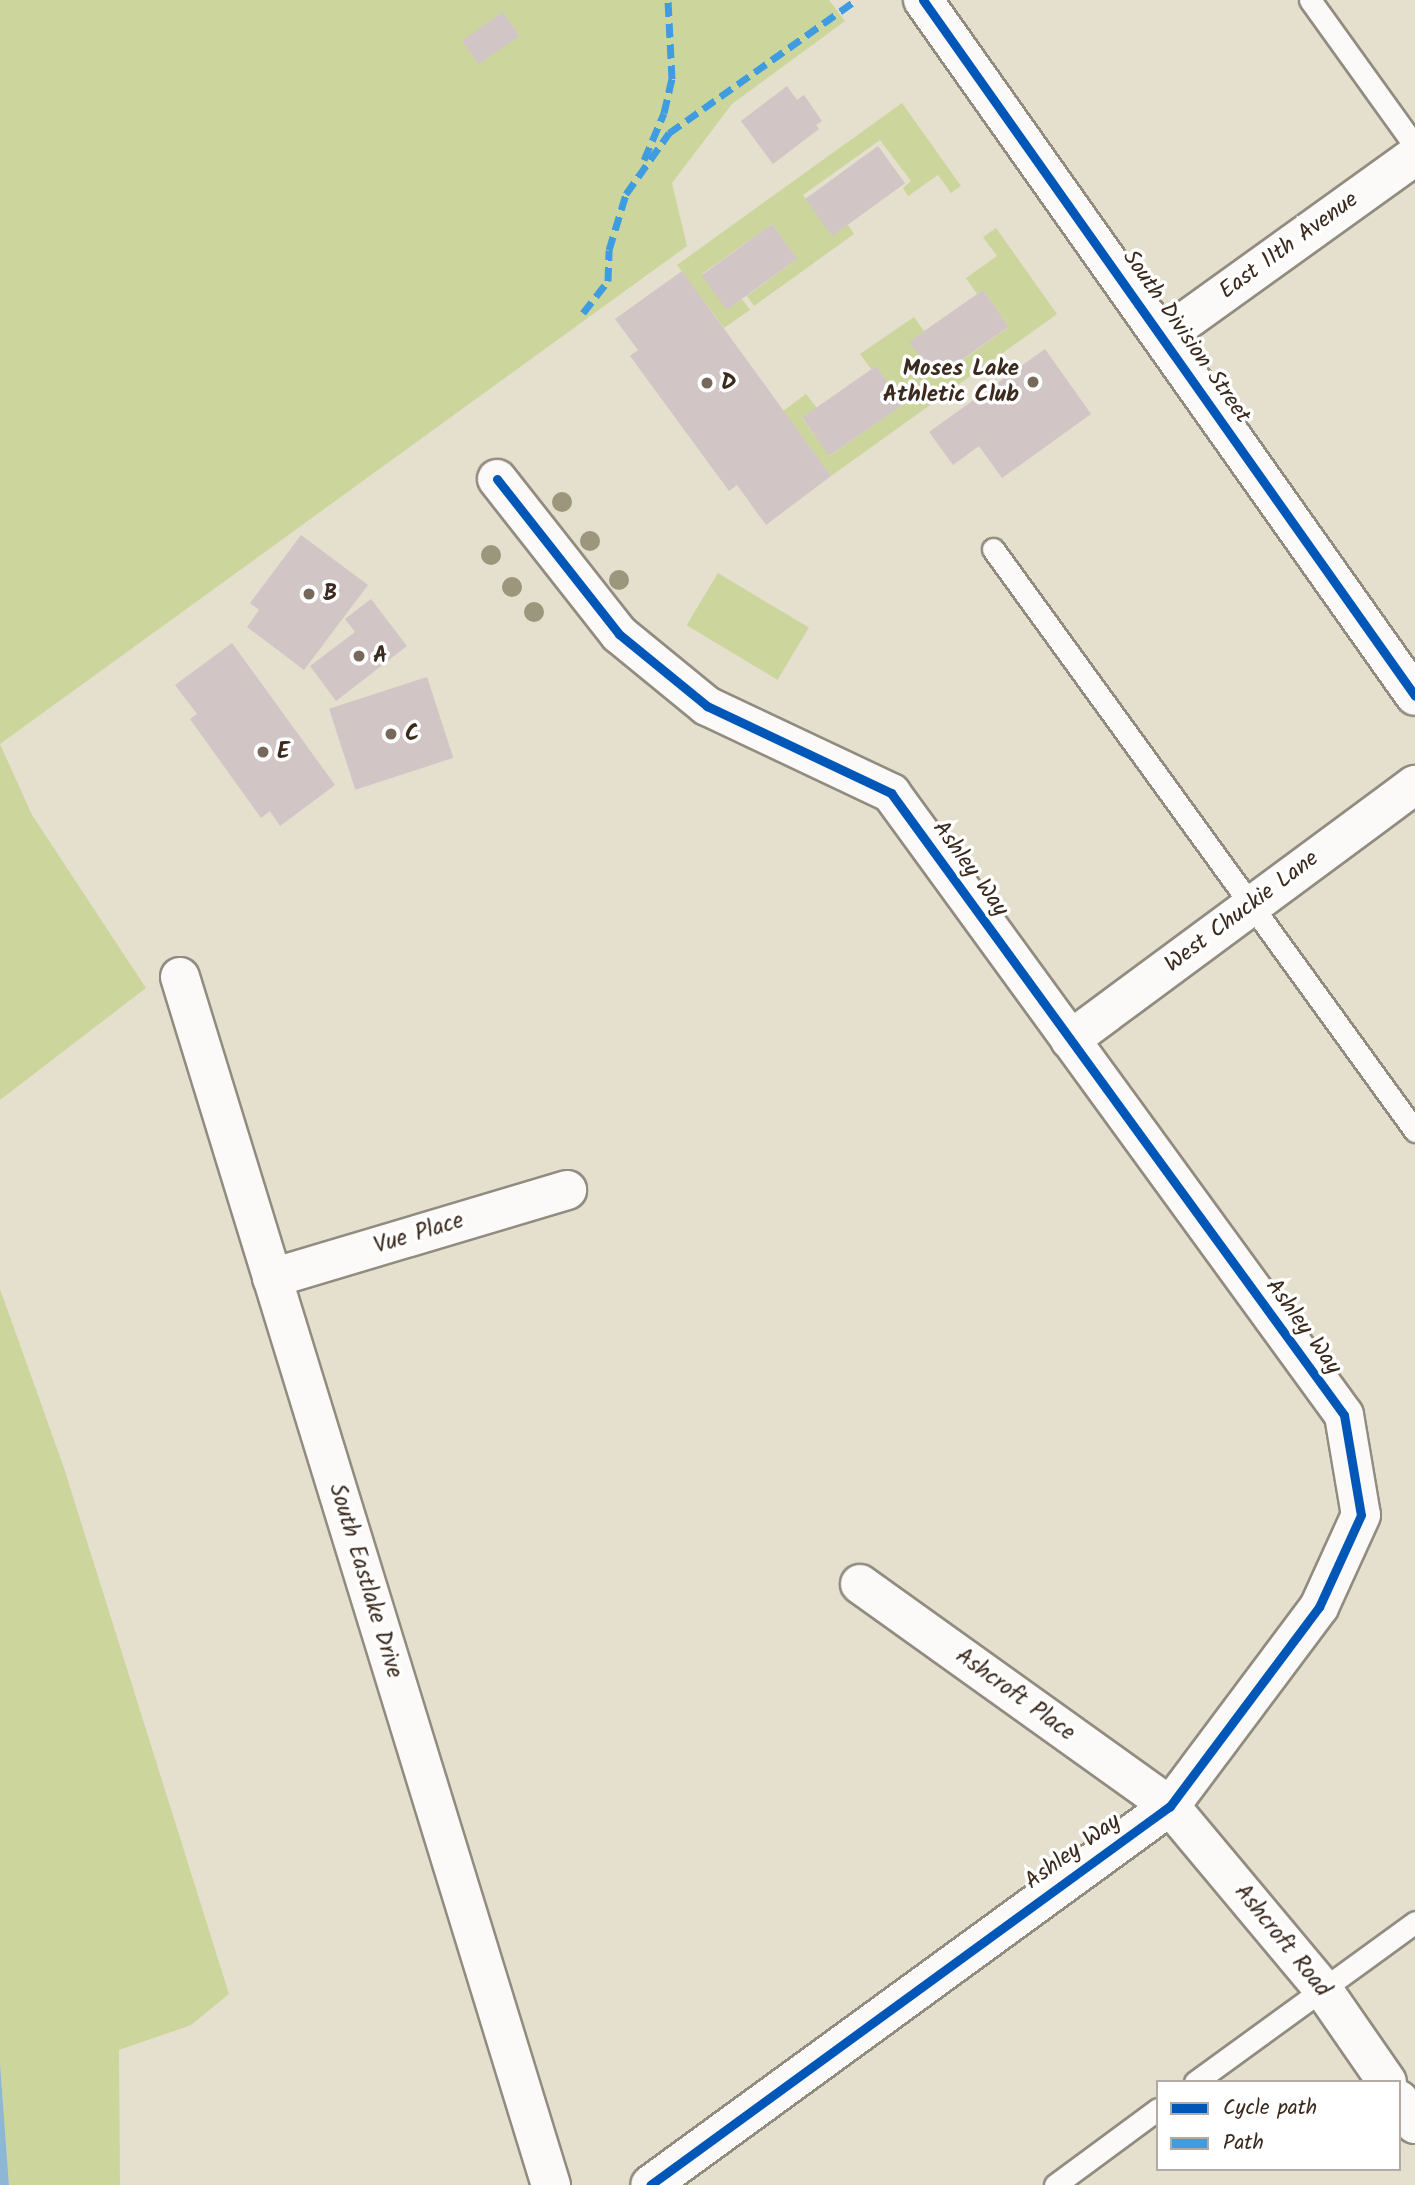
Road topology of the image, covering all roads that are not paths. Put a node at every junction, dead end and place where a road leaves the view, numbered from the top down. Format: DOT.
graph roads {
  1 [pos="923,0"];
  2 [pos="1310,0"];
  3 [pos="1413,158"];
  4 [pos="1163,337"];
  5 [pos="497,479"];
  6 [pos="993,549"];
  7 [pos="1415,696"];
  8 [pos="1415,785"];
  9 [pos="1251,905"];
  10 [pos="180,977"];
  11 [pos="1070,1040"];
  12 [pos="1415,1131"];
  13 [pos="567,1190"];
  14 [pos="272,1278"];
  15 [pos="860,1584"];
  16 [pos="1170,1806"];
  17 [pos="1415,1923"];
  18 [pos="1322,1988"];
  19 [pos="1198,2080"];
  20 [pos="1386,2080"];
  21 [pos="1401,2103"];
  22 [pos="1156,2110"];
  23 [pos="1415,2123"];
  24 [pos="551,2185"];
  25 [pos="650,2185"];
  26 [pos="1055,2185"];
  1 -- 4 [label="street, South Division Street"];
  2 -- 3 [label="lane"];
  3 -- 4 [label="street, East 11th Avenue"];
  4 -- 7 [label="street, South Division Street"];
  5 -- 11 [label="street, Ashley Way"];
  6 -- 9 [label="lane"];
  8 -- 9 [label="street, West Chuckie Lane"];
  9 -- 11 [label="street, West Chuckie Lane"];
  9 -- 12 [label="lane"];
  10 -- 14 [label="street, South Eastlake Drive"];
  11 -- 16 [label="street, Ashley Way"];
  13 -- 14 [label="street, Vue Place"];
  14 -- 24 [label="street, South Eastlake Drive"];
  15 -- 16 [label="street, Ashcroft Place"];
  16 -- 18 [label="street, Ashcroft Road"];
  16 -- 25 [label="street, Ashley Way"];
  17 -- 18 [label="lane"];
  18 -- 19 [label="lane"];
  18 -- 20 [label="street, Ashcroft Road"];
  21 -- 23 [label="street"];
  22 -- 26 [label="lane"];
}
